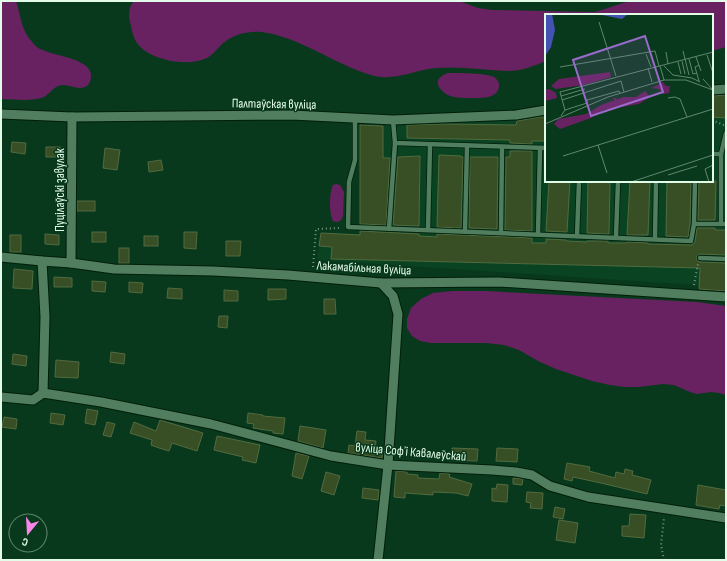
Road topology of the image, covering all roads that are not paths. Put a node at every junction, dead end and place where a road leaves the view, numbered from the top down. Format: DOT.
graph roads {
  1 [pos="726,89"];
  2 [pos="713,90"];
  3 [pos="545,110"];
  4 [pos="1,114"];
  5 [pos="72,117"];
  6 [pos="355,118"];
  7 [pos="393,120"];
  8 [pos="726,133"];
  9 [pos="395,143"];
  10 [pos="430,145"];
  11 [pos="466,146"];
  12 [pos="502,147"];
  13 [pos="540,148"];
  14 [pos="545,148"];
  15 [pos="713,154"];
  16 [pos="721,154"];
  17 [pos="579,182"];
  18 [pos="618,182"];
  19 [pos="656,182"];
  20 [pos="695,182"];
  21 [pos="694,224"];
  22 [pos="724,224"];
  23 [pos="389,228"];
  24 [pos="428,230"];
  25 [pos="465,232"];
  26 [pos="501,233"];
  27 [pos="538,234"];
  28 [pos="577,236"];
  29 [pos="616,238"];
  30 [pos="655,239"];
  31 [pos="1,257"];
  32 [pos="700,258"];
  33 [pos="726,259"];
  34 [pos="42,261"];
  35 [pos="71,263"];
  36 [pos="381,283"];
  37 [pos="726,296"];
  38 [pos="43,393"];
  39 [pos="1,397"];
  40 [pos="388,465"];
  41 [pos="726,518"];
  42 [pos="378,560"];
  1 -- 2 [label="street"];
  3 -- 7 [label="street, Палтаўская вуліца"];
  4 -- 5 [label="street, Палтаўская вуліца"];
  5 -- 6 [label="street, Палтаўская вуліца"];
  5 -- 35 [label="street, Пуцілаўскі завулак"];
  6 -- 7 [label="street, Палтаўская вуліца"];
  6 -- 23 [label="lane"];
  7 -- 9 [label="lane"];
  8 -- 16 [label="lane"];
  9 -- 10 [label="lane"];
  9 -- 23 [label="lane"];
  10 -- 11 [label="lane"];
  10 -- 24 [label="lane"];
  11 -- 12 [label="lane"];
  11 -- 25 [label="lane"];
  12 -- 13 [label="lane"];
  12 -- 26 [label="lane"];
  13 -- 14 [label="lane"];
  13 -- 27 [label="lane"];
  15 -- 16 [label="lane"];
  16 -- 22 [label="lane"];
  17 -- 28 [label="lane"];
  18 -- 29 [label="lane"];
  19 -- 30 [label="lane"];
  20 -- 21 [label="lane"];
  21 -- 22 [label="lane"];
  21 -- 30 [label="lane"];
  23 -- 24 [label="lane"];
  24 -- 25 [label="lane"];
  25 -- 26 [label="lane"];
  26 -- 27 [label="lane"];
  27 -- 28 [label="lane"];
  28 -- 29 [label="lane"];
  29 -- 30 [label="lane"];
  31 -- 34 [label="street, Лакамабільная вуліца"];
  32 -- 33 [label="lane"];
  34 -- 35 [label="street, Лакамабільная вуліца"];
  34 -- 38 [label="street"];
  35 -- 36 [label="street, Лакамабільная вуліца"];
  36 -- 37 [label="street, Лакамабільная вуліца"];
  36 -- 40 [label="street"];
  38 -- 39 [label="street, вуліца Софʼі Кавалеўскай"];
  38 -- 40 [label="street, вуліца Софʼі Кавалеўскай"];
  40 -- 41 [label="street, вуліца Софʼі Кавалеўскай"];
  40 -- 42 [label="street"];
}
